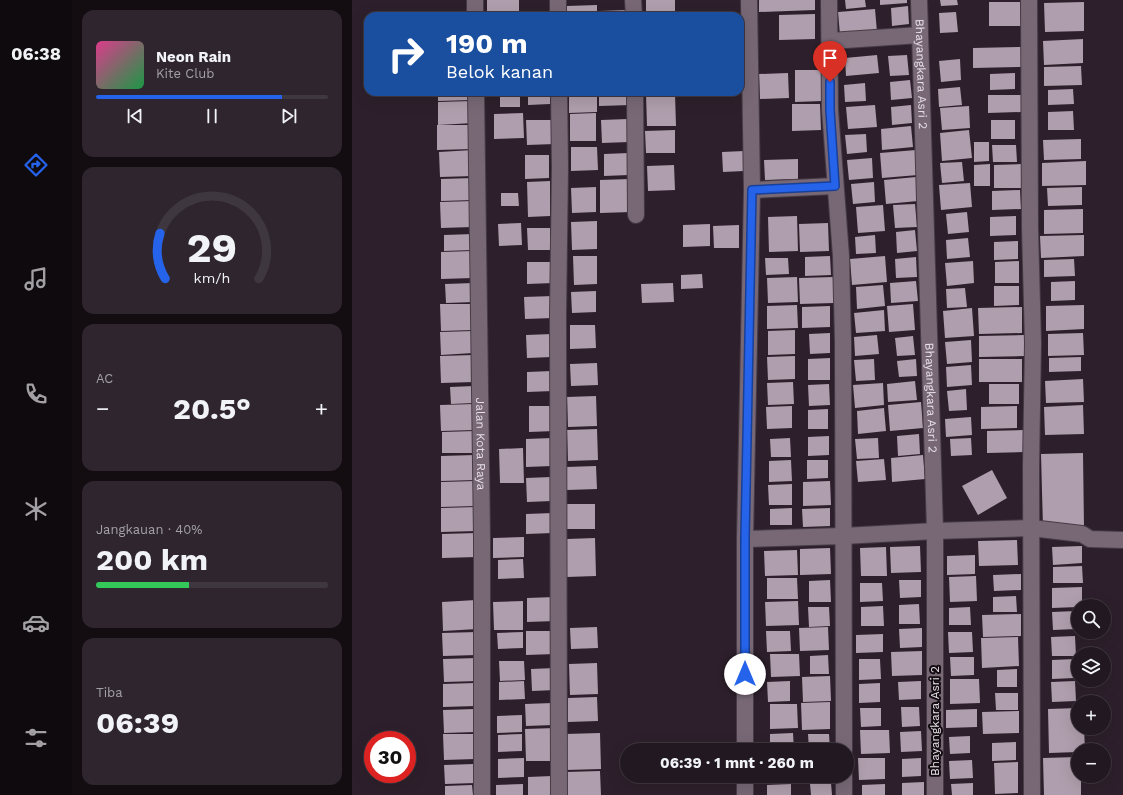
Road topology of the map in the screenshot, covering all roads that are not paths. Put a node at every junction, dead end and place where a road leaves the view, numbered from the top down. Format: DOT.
graph roads {
  1 [pos="475,0"];
  2 [pos="558,0"];
  3 [pos="634,0"];
  4 [pos="748,0"];
  5 [pos="829,0"];
  6 [pos="920,0"];
  7 [pos="1029,0"];
  8 [pos="475,12"];
  9 [pos="558,12"];
  10 [pos="634,12"];
  11 [pos="920,35"];
  12 [pos="830,41"];
  13 [pos="476,96"];
  14 [pos="559,96"];
  15 [pos="636,96"];
  16 [pos="835,186"];
  17 [pos="752,190"];
  18 [pos="636,215"];
  19 [pos="1031,528"];
  20 [pos="935,531"];
  21 [pos="843,536"];
  22 [pos="745,538"];
  23 [pos="1123,540"];
  24 [pos="745,743"];
  25 [pos="844,743"];
  26 [pos="745,783"];
  27 [pos="844,783"];
  28 [pos="482,795"];
  29 [pos="560,795"];
  30 [pos="745,795"];
  31 [pos="844,795"];
  32 [pos="935,795"];
  33 [pos="1032,795"];
  1 -- 8 [label="street"];
  2 -- 9 [label="street"];
  3 -- 10 [label="street"];
  4 -- 17 [label="street"];
  5 -- 12 [label="street"];
  6 -- 11 [label="street, Bhayangkara Asri 2"];
  7 -- 19 [label="street"];
  11 -- 12 [label="street"];
  11 -- 20 [label="street, Bhayangkara Asri 2"];
  12 -- 16 [label="street"];
  13 -- 28 [label="street, Jalan Kota Raya"];
  14 -- 29 [label="street"];
  15 -- 18 [label="street"];
  16 -- 17 [label="street"];
  16 -- 21 [label="street"];
  17 -- 22 [label="street"];
  19 -- 20 [label="street"];
  19 -- 23 [label="street"];
  19 -- 33 [label="street"];
  20 -- 21 [label="street"];
  20 -- 32 [label="street, Bhayangkara Asri 2"];
  21 -- 22 [label="street"];
  21 -- 25 [label="street"];
  22 -- 24 [label="street"];
  26 -- 30 [label="street"];
  27 -- 31 [label="street"];
}
